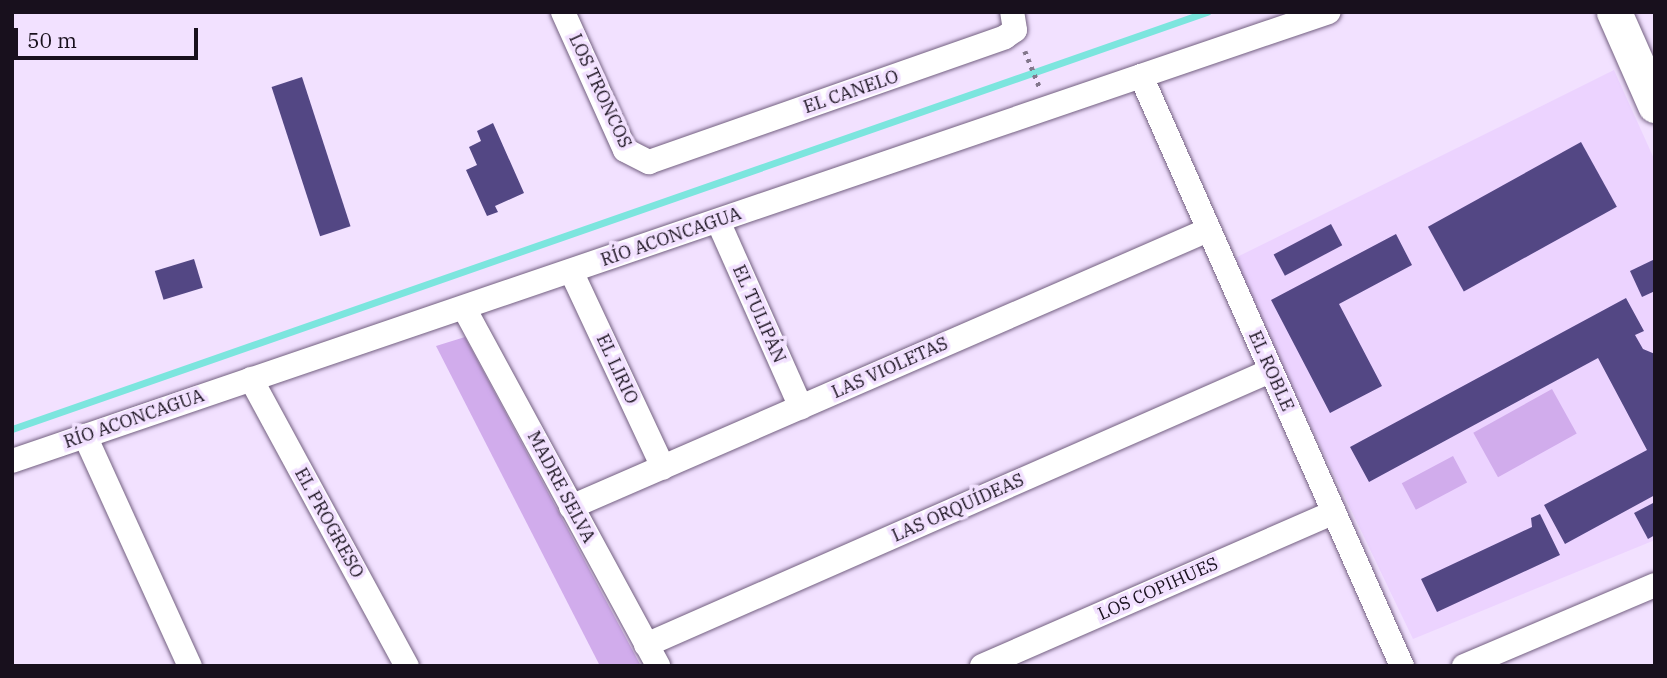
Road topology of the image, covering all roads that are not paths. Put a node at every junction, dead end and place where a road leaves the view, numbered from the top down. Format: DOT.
graph roads {
  1 [pos="563,12"];
  2 [pos="1329,12"];
  3 [pos="1614,12"];
  4 [pos="1014,21"];
  5 [pos="1141,76"];
  6 [pos="1655,105"];
  7 [pos="685,150"];
  8 [pos="718,221"];
  9 [pos="1208,230"];
  10 [pos="570,271"];
  11 [pos="464,308"];
  12 [pos="1270,370"];
  13 [pos="251,379"];
  14 [pos="801,407"];
  15 [pos="85,436"];
  16 [pos="12,461"];
  17 [pos="663,467"];
  18 [pos="572,507"];
  19 [pos="1334,512"];
  20 [pos="1655,586"];
  21 [pos="652,655"];
  22 [pos="190,666"];
  23 [pos="407,666"];
  24 [pos="982,666"];
  25 [pos="1402,666"];
  26 [pos="1464,666"];
  1 -- 7 [label="street, LOS TRONCOS"];
  2 -- 5 [label="street, RÍO ACONCAGUA"];
  3 -- 6 [label="main road"];
  4 -- 7 [label="street, EL CANELO"];
  5 -- 8 [label="street, RÍO ACONCAGUA"];
  5 -- 9 [label="street, EL ROBLE"];
  8 -- 10 [label="street, RÍO ACONCAGUA"];
  8 -- 14 [label="street, EL TULIPÁN"];
  9 -- 12 [label="street, EL ROBLE"];
  9 -- 14 [label="street, LAS VIOLETAS"];
  10 -- 11 [label="street, RÍO ACONCAGUA"];
  10 -- 17 [label="street, EL LIRIO"];
  11 -- 13 [label="street, RÍO ACONCAGUA"];
  11 -- 18 [label="street, MADRE SELVA"];
  12 -- 19 [label="street, EL ROBLE"];
  12 -- 21 [label="street, LAS ORQUÍDEAS"];
  13 -- 15 [label="street, RÍO ACONCAGUA"];
  13 -- 23 [label="street, EL PROGRESO"];
  14 -- 17 [label="street, LAS VIOLETAS"];
  15 -- 16 [label="street, RÍO ACONCAGUA"];
  15 -- 22 [label="street"];
  17 -- 18 [label="street, LAS VIOLETAS"];
  18 -- 21 [label="street, MADRE SELVA"];
  19 -- 24 [label="street, LOS COPIHUES"];
  19 -- 25 [label="street, EL ROBLE"];
  20 -- 26 [label="street"];
}
